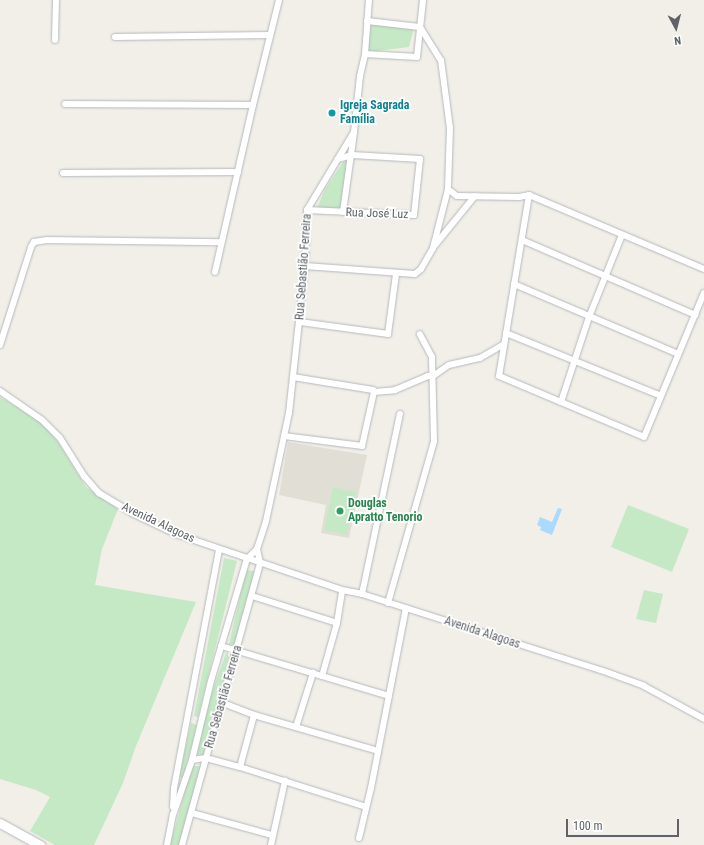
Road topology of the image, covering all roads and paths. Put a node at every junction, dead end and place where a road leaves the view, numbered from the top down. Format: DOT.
graph roads {
  1 [pos="56,0"];
  2 [pos="279,0"];
  3 [pos="369,0"];
  4 [pos="423,0"];
  5 [pos="367,21"];
  6 [pos="420,27"];
  7 [pos="270,35"];
  8 [pos="115,38"];
  9 [pos="56,40"];
  10 [pos="365,54"];
  11 [pos="64,104"];
  12 [pos="252,106"];
  13 [pos="354,132"];
  14 [pos="352,155"];
  15 [pos="338,158"];
  16 [pos="238,172"];
  17 [pos="63,173"];
  18 [pos="448,189"];
  19 [pos="529,195"];
  20 [pos="475,196"];
  21 [pos="307,210"];
  22 [pos="343,212"];
  23 [pos="622,235"];
  24 [pos="522,240"];
  25 [pos="221,242"];
  26 [pos="433,248"];
  27 [pos="305,266"];
  28 [pos="704,269"];
  29 [pos="215,272"];
  30 [pos="396,274"];
  31 [pos="607,276"];
  32 [pos="514,284"];
  33 [pos="704,293"];
  34 [pos="695,315"];
  35 [pos="590,317"];
  36 [pos="300,322"];
  37 [pos="506,332"];
  38 [pos="420,334"];
  39 [pos="504,344"];
  40 [pos="0,345"];
  41 [pos="678,354"];
  42 [pos="574,361"];
  43 [pos="433,376"];
  44 [pos="293,377"];
  45 [pos="374,391"];
  46 [pos="0,392"];
  47 [pos="661,396"];
  48 [pos="561,402"];
  49 [pos="400,414"];
  50 [pos="284,436"];
  51 [pos="220,549"];
  52 [pos="257,549"];
  53 [pos="244,557"];
  54 [pos="257,562"];
  55 [pos="342,590"];
  56 [pos="362,594"];
  57 [pos="252,596"];
  58 [pos="388,602"];
  59 [pos="406,608"];
  60 [pos="336,623"];
  61 [pos="221,646"];
  62 [pos="237,650"];
  63 [pos="313,673"];
  64 [pos="322,676"];
  65 [pos="389,696"];
  66 [pos="223,703"];
  67 [pos="254,715"];
  68 [pos="187,718"];
  69 [pos="704,719"];
  70 [pos="201,721"];
  71 [pos="296,727"];
  72 [pos="378,751"];
  73 [pos="206,758"];
  74 [pos="192,760"];
  75 [pos="240,767"];
  76 [pos="285,781"];
  77 [pos="366,807"];
  78 [pos="192,813"];
  79 [pos="173,815"];
  80 [pos="0,823"];
  81 [pos="272,835"];
  82 [pos="359,838"];
  83 [pos="40,845"];
  84 [pos="167,845"];
  85 [pos="182,845"];
  86 [pos="271,845"];
  1 -- 9 [label="street"];
  2 -- 7 [label="street"];
  3 -- 5 [label="street, Rua Sebastião Ferreira"];
  4 -- 6 [label="street"];
  5 -- 6 [label="street"];
  5 -- 10 [label="street, Rua Sebastião Ferreira"];
  6 -- 10 [label="street"];
  6 -- 18 [label="street"];
  7 -- 8 [label="street"];
  7 -- 12 [label="street"];
  10 -- 13 [label="street, Rua Sebastião Ferreira"];
  11 -- 12 [label="street"];
  12 -- 16 [label="street"];
  13 -- 14 [label="street"];
  13 -- 15 [label="street, Rua Sebastião Ferreira"];
  14 -- 15 [label="street"];
  14 -- 22 [label="street"];
  14 -- 22 [label="street, Rua José Luz"];
  15 -- 21 [label="street, Rua Sebastião Ferreira"];
  16 -- 17 [label="street"];
  16 -- 25 [label="street"];
  18 -- 20 [label="street"];
  18 -- 26 [label="street"];
  19 -- 20 [label="street"];
  19 -- 23 [label="street"];
  19 -- 24 [label="street"];
  20 -- 26 [label="street"];
  21 -- 22 [label="street, Rua José Luz"];
  21 -- 27 [label="street, Rua Sebastião Ferreira"];
  23 -- 28 [label="street"];
  23 -- 31 [label="street"];
  24 -- 31 [label="street"];
  24 -- 32 [label="street"];
  25 -- 29 [label="street"];
  25 -- 40 [label="street"];
  26 -- 30 [label="street"];
  27 -- 30 [label="street"];
  27 -- 36 [label="street, Rua Sebastião Ferreira"];
  30 -- 36 [label="street"];
  31 -- 34 [label="street"];
  31 -- 35 [label="street"];
  32 -- 35 [label="street"];
  32 -- 37 [label="street"];
  33 -- 34 [label="street"];
  34 -- 41 [label="street"];
  35 -- 41 [label="street"];
  35 -- 42 [label="street"];
  36 -- 44 [label="street, Rua Sebastião Ferreira"];
  37 -- 39 [label="street"];
  37 -- 42 [label="street"];
  38 -- 43 [label="street"];
  39 -- 43 [label="street"];
  39 -- 48 [label="street"];
  41 -- 47 [label="street"];
  42 -- 47 [label="street"];
  42 -- 48 [label="street"];
  43 -- 45 [label="street"];
  43 -- 58 [label="street"];
  44 -- 45 [label="street"];
  44 -- 50 [label="street, Rua Sebastião Ferreira"];
  45 -- 50 [label="street"];
  46 -- 51 [label="street, Avenida Alagoas"];
  47 -- 48 [label="street"];
  49 -- 56 [label="street"];
  50 -- 52 [label="street, Rua Sebastião Ferreira"];
  51 -- 53 [label="street, Avenida Alagoas"];
  51 -- 68 [label="street, Rua Sebastião Ferreira"];
  52 -- 53 [label="street, Rua Sebastião Ferreira"];
  52 -- 54 [label="street, Rua Sebastião Ferreira"];
  53 -- 54 [label="street, Avenida Alagoas"];
  53 -- 61 [label="street, Rua Sebastião Ferreira"];
  54 -- 55 [label="street, Avenida Alagoas"];
  54 -- 57 [label="street, Rua Sebastião Ferreira"];
  55 -- 56 [label="street, Avenida Alagoas"];
  55 -- 60 [label="street"];
  56 -- 58 [label="street, Avenida Alagoas"];
  57 -- 60 [label="street"];
  57 -- 62 [label="street, Rua Sebastião Ferreira"];
  58 -- 59 [label="street, Avenida Alagoas"];
  59 -- 65 [label="street"];
  59 -- 69 [label="street, Avenida Alagoas"];
  60 -- 64 [label="street"];
  61 -- 62 [label="street"];
  61 -- 70 [label="street, Rua Sebastião Ferreira"];
  62 -- 63 [label="street"];
  62 -- 66 [label="street, Rua Sebastião Ferreira"];
  63 -- 64 [label="street"];
  63 -- 71 [label="street"];
  64 -- 65 [label="street"];
  65 -- 72 [label="street"];
  66 -- 67 [label="street"];
  66 -- 73 [label="street, Rua Sebastião Ferreira"];
  67 -- 71 [label="street"];
  67 -- 75 [label="street"];
  68 -- 70 [label="street"];
  68 -- 79 [label="street, Rua Sebastião Ferreira"];
  70 -- 74 [label="street, Rua Sebastião Ferreira"];
  71 -- 72 [label="street"];
  72 -- 77 [label="street"];
  73 -- 74 [label="street"];
  73 -- 75 [label="street"];
  73 -- 78 [label="street, Rua Sebastião Ferreira"];
  74 -- 79 [label="street, Rua Sebastião Ferreira"];
  75 -- 76 [label="street"];
  76 -- 77 [label="street"];
  76 -- 81 [label="street"];
  77 -- 82 [label="street"];
  78 -- 81 [label="street"];
  78 -- 85 [label="street, Rua Sebastião Ferreira"];
  79 -- 84 [label="street, Rua Sebastião Ferreira"];
  80 -- 83 [label="main road"];
  81 -- 86 [label="street"];
}
